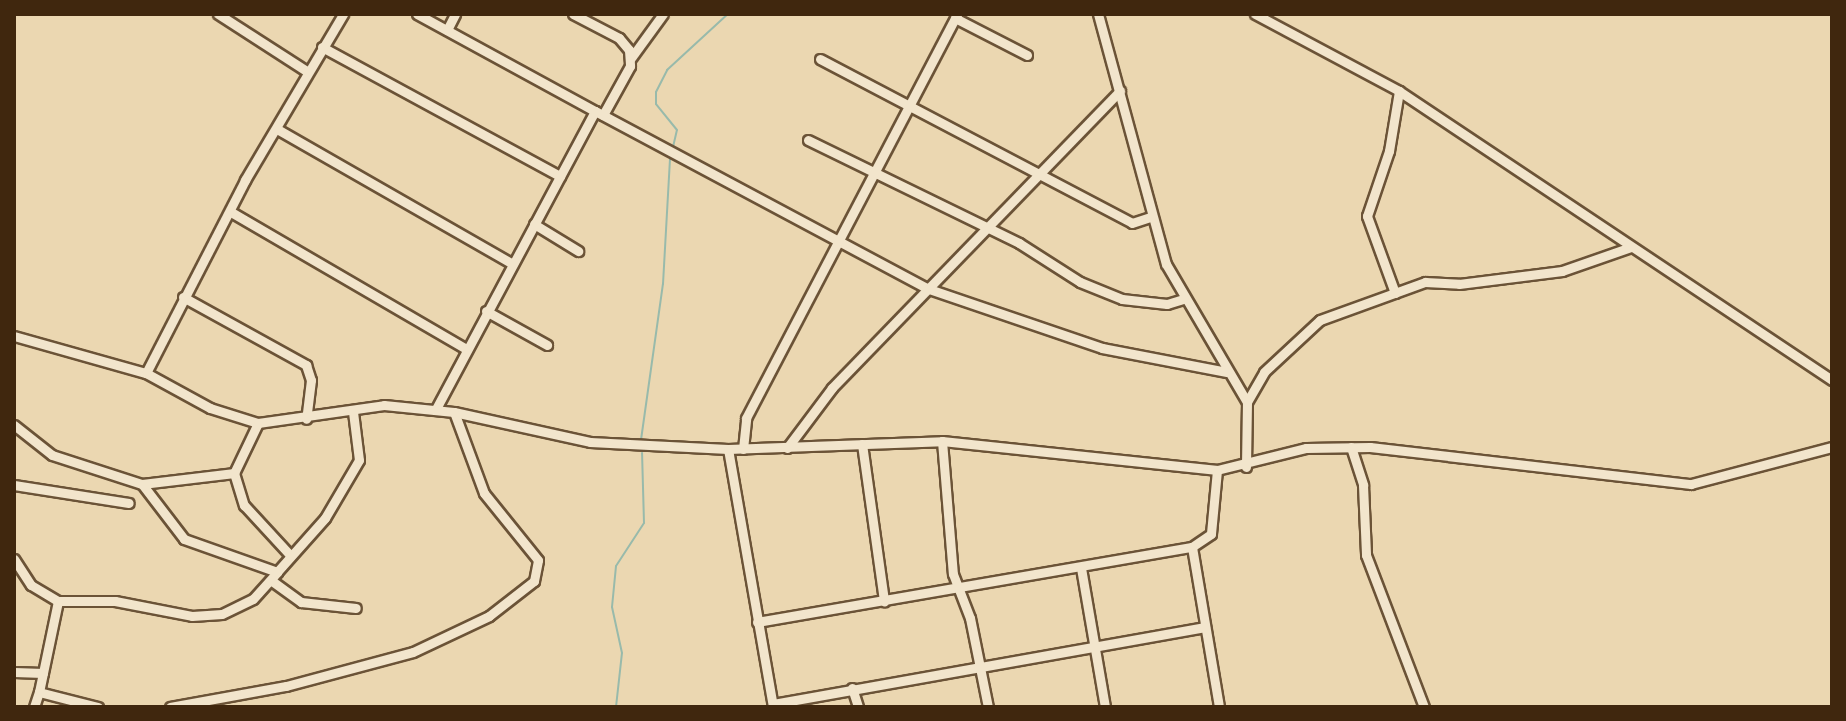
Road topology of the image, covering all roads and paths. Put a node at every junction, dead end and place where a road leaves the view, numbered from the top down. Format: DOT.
graph roads {
  1 [pos="218,14"];
  2 [pos="343,14"];
  3 [pos="417,14"];
  4 [pos="455,14"];
  5 [pos="573,14"];
  6 [pos="663,14"];
  7 [pos="1098,14"];
  8 [pos="1255,14"];
  9 [pos="956,16"];
  10 [pos="447,30"];
  11 [pos="322,47"];
  12 [pos="1027,55"];
  13 [pos="631,58"];
  14 [pos="820,59"];
  15 [pos="308,72"];
  16 [pos="1120,91"];
  17 [pos="1399,91"];
  18 [pos="910,106"];
  19 [pos="599,113"];
  20 [pos="277,129"];
  21 [pos="808,140"];
  22 [pos="872,174"];
  23 [pos="1040,174"];
  24 [pos="560,176"];
  25 [pos="231,212"];
  26 [pos="1151,217"];
  27 [pos="534,224"];
  28 [pos="987,230"];
  29 [pos="838,241"];
  30 [pos="1631,247"];
  31 [pos="578,251"];
  32 [pos="511,263"];
  33 [pos="929,289"];
  34 [pos="1395,293"];
  35 [pos="183,297"];
  36 [pos="1183,299"];
  37 [pos="486,311"];
  38 [pos="14,336"];
  39 [pos="547,345"];
  40 [pos="466,349"];
  41 [pos="1227,372"];
  42 [pos="146,373"];
  43 [pos="1832,380"];
  44 [pos="1247,402"];
  45 [pos="436,409"];
  46 [pos="353,412"];
  47 [pos="454,412"];
  48 [pos="306,419"];
  49 [pos="258,423"];
  50 [pos="14,425"];
  51 [pos="942,441"];
  52 [pos="862,444"];
  53 [pos="1351,447"];
  54 [pos="1832,447"];
  55 [pos="787,448"];
  56 [pos="728,449"];
  57 [pos="743,449"];
  58 [pos="1246,467"];
  59 [pos="1217,470"];
  60 [pos="234,473"];
  61 [pos="142,484"];
  62 [pos="14,485"];
  63 [pos="129,503"];
  64 [pos="1192,547"];
  65 [pos="289,554"];
  66 [pos="14,559"];
  67 [pos="1081,568"];
  68 [pos="274,577"];
  69 [pos="959,588"];
  70 [pos="58,601"];
  71 [pos="884,601"];
  72 [pos="356,608"];
  73 [pos="757,622"];
  74 [pos="1205,627"];
  75 [pos="1094,648"];
  76 [pos="981,668"];
  77 [pos="14,672"];
  78 [pos="43,673"];
  79 [pos="852,688"];
  80 [pos="39,692"];
  81 [pos="773,705"];
  82 [pos="34,707"];
  83 [pos="98,707"];
  84 [pos="170,707"];
  85 [pos="858,707"];
  86 [pos="988,707"];
  87 [pos="1105,707"];
  88 [pos="1219,707"];
  89 [pos="1424,707"];
  1 -- 15 [label="street"];
  2 -- 11 [label="street"];
  3 -- 10 [label="street"];
  4 -- 10 [label="street"];
  5 -- 13 [label="street"];
  6 -- 13 [label="street"];
  7 -- 16 [label="street"];
  8 -- 17 [label="street"];
  9 -- 12 [label="street"];
  9 -- 18 [label="street"];
  10 -- 19 [label="street"];
  11 -- 15 [label="street"];
  11 -- 24 [label="street"];
  13 -- 19 [label="street"];
  14 -- 18 [label="street"];
  15 -- 20 [label="street"];
  16 -- 23 [label="street"];
  16 -- 26 [label="street"];
  17 -- 30 [label="street"];
  17 -- 34 [label="street"];
  18 -- 22 [label="street"];
  18 -- 23 [label="street"];
  19 -- 24 [label="street"];
  19 -- 29 [label="street"];
  20 -- 25 [label="street"];
  20 -- 32 [label="street"];
  21 -- 22 [label="street"];
  22 -- 28 [label="street"];
  22 -- 29 [label="street"];
  23 -- 26 [label="street"];
  23 -- 28 [label="street"];
  24 -- 27 [label="street"];
  25 -- 35 [label="street"];
  25 -- 40 [label="street"];
  26 -- 36 [label="street"];
  27 -- 31 [label="street"];
  27 -- 32 [label="street"];
  28 -- 33 [label="street"];
  28 -- 36 [label="street"];
  29 -- 33 [label="street"];
  29 -- 57 [label="street"];
  30 -- 34 [label="street"];
  30 -- 43 [label="street"];
  32 -- 37 [label="street"];
  33 -- 41 [label="street"];
  33 -- 55 [label="street"];
  34 -- 44 [label="street"];
  35 -- 42 [label="street"];
  35 -- 48 [label="street"];
  36 -- 41 [label="street"];
  37 -- 39 [label="street"];
  37 -- 40 [label="street"];
  38 -- 42 [label="street"];
  40 -- 45 [label="street"];
  41 -- 44 [label="street"];
  42 -- 49 [label="street"];
  44 -- 58 [label="street"];
  45 -- 46 [label="street"];
  45 -- 47 [label="street"];
  46 -- 48 [label="street"];
  46 -- 65 [label="street"];
  47 -- 56 [label="street"];
  47 -- 84 [label="street"];
  48 -- 49 [label="street"];
  49 -- 60 [label="street"];
  50 -- 61 [label="street"];
  51 -- 52 [label="street"];
  51 -- 59 [label="street"];
  51 -- 69 [label="street"];
  52 -- 55 [label="street"];
  52 -- 71 [label="street"];
  53 -- 54 [label="street"];
  53 -- 58 [label="street"];
  53 -- 89 [label="street"];
  55 -- 57 [label="street"];
  56 -- 57 [label="street"];
  56 -- 73 [label="street"];
  58 -- 59 [label="street"];
  59 -- 64 [label="street"];
  60 -- 61 [label="street"];
  60 -- 65 [label="street"];
  61 -- 68 [label="street"];
  62 -- 63 [label="street"];
  64 -- 67 [label="street"];
  64 -- 74 [label="street"];
  65 -- 68 [label="street"];
  66 -- 70 [label="street"];
  67 -- 69 [label="street"];
  67 -- 75 [label="street"];
  68 -- 70 [label="street"];
  68 -- 72 [label="street"];
  69 -- 71 [label="street"];
  69 -- 76 [label="street"];
  70 -- 78 [label="street"];
  71 -- 73 [label="street"];
  73 -- 81 [label="street"];
  74 -- 75 [label="street"];
  74 -- 88 [label="street"];
  75 -- 76 [label="street"];
  75 -- 87 [label="street"];
  76 -- 79 [label="street"];
  76 -- 86 [label="street"];
  77 -- 78 [label="street"];
  78 -- 80 [label="street"];
  79 -- 81 [label="street"];
  79 -- 85 [label="street"];
  80 -- 82 [label="street"];
  80 -- 83 [label="street"];
}
